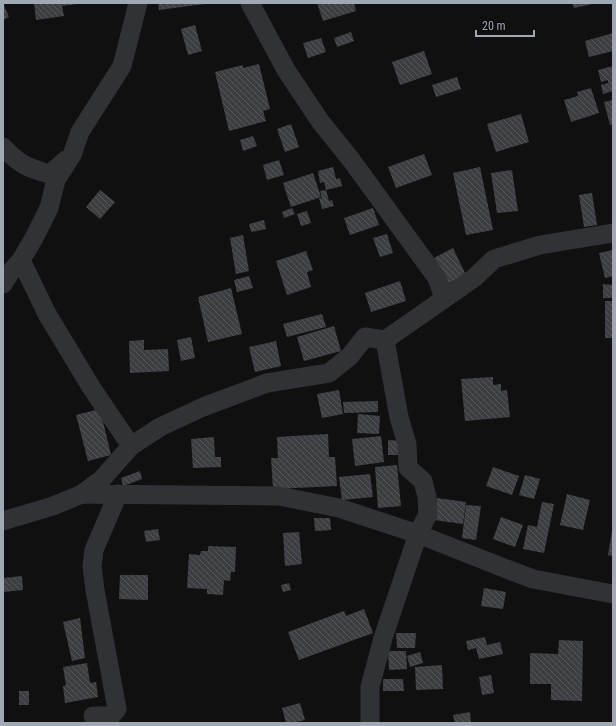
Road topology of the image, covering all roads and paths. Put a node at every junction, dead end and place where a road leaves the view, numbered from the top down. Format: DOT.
graph roads {
  1 [pos="138,3"];
  2 [pos="250,3"];
  3 [pos="3,147"];
  4 [pos="72,156"];
  5 [pos="613,233"];
  6 [pos="9,272"];
  7 [pos="444,298"];
  8 [pos="385,340"];
  9 [pos="131,446"];
  10 [pos="82,494"];
  11 [pos="118,494"];
  12 [pos="3,521"];
  13 [pos="418,534"];
  14 [pos="613,594"];
  15 [pos="93,716"];
  16 [pos="370,723"];
  1 -- 4 [label="street"];
  2 -- 7 [label="street"];
  3 -- 4 [label="street"];
  4 -- 6 [label="street"];
  5 -- 7 [label="street"];
  6 -- 9 [label="street"];
  7 -- 8 [label="street"];
  8 -- 9 [label="street"];
  8 -- 13 [label="street"];
  9 -- 10 [label="street"];
  10 -- 11 [label="street"];
  10 -- 12 [label="street"];
  11 -- 13 [label="street"];
  11 -- 15 [label="street"];
  13 -- 14 [label="street"];
  13 -- 16 [label="street"];
}
